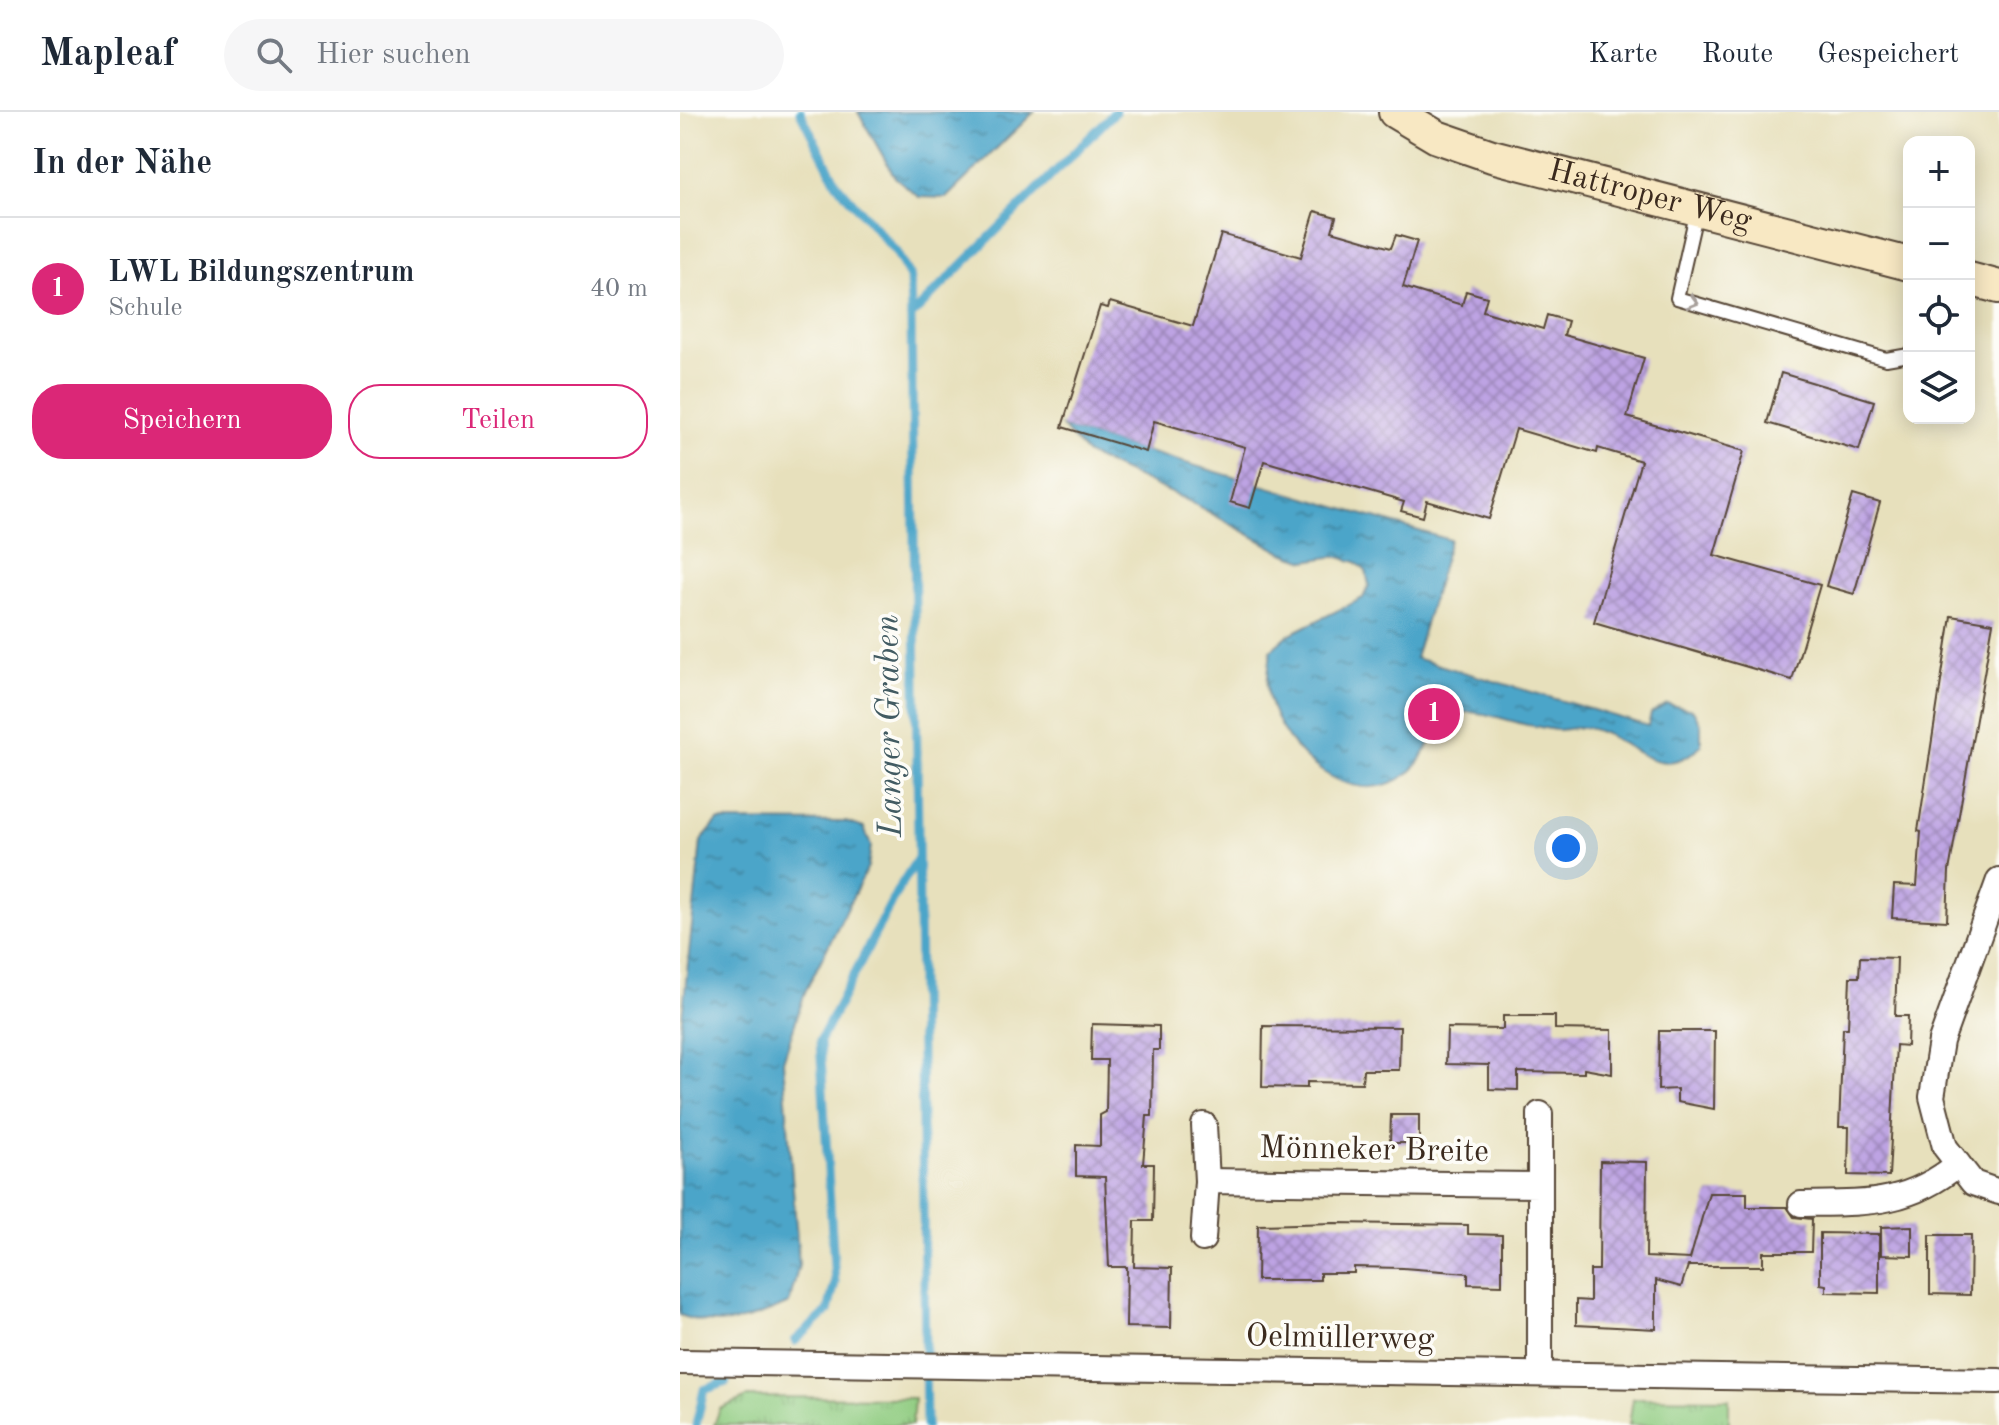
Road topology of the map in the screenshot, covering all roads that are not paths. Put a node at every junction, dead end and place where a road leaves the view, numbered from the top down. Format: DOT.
graph roads {
  1 [pos="1395,112"];
  2 [pos="1697,210"];
  3 [pos="1903,262"];
  4 [pos="1973,280"];
  5 [pos="1999,287"];
  6 [pos="1903,356"];
  7 [pos="1999,880"];
  8 [pos="1540,1114"];
  9 [pos="1204,1125"];
  10 [pos="1958,1164"];
  11 [pos="1207,1181"];
  12 [pos="1540,1185"];
  13 [pos="1999,1192"];
  14 [pos="1801,1204"];
  15 [pos="1203,1239"];
  16 [pos="680,1362"];
  17 [pos="1540,1374"];
  18 [pos="1999,1381"];
  1 -- 2 [label="main road, Hattroper Weg"];
  2 -- 3 [label="main road, Hattroper Weg"];
  2 -- 6 [label="lane, one-way"];
  4 -- 5 [label="main road"];
  7 -- 10 [label="street"];
  8 -- 12 [label="street"];
  9 -- 11 [label="street"];
  10 -- 13 [label="street"];
  10 -- 14 [label="street"];
  11 -- 12 [label="street, Mönneker Breite"];
  11 -- 15 [label="street"];
  12 -- 17 [label="street"];
  16 -- 17 [label="street, Oelmüllerweg"];
  17 -- 18 [label="street, Oelmüllerweg"];
}
